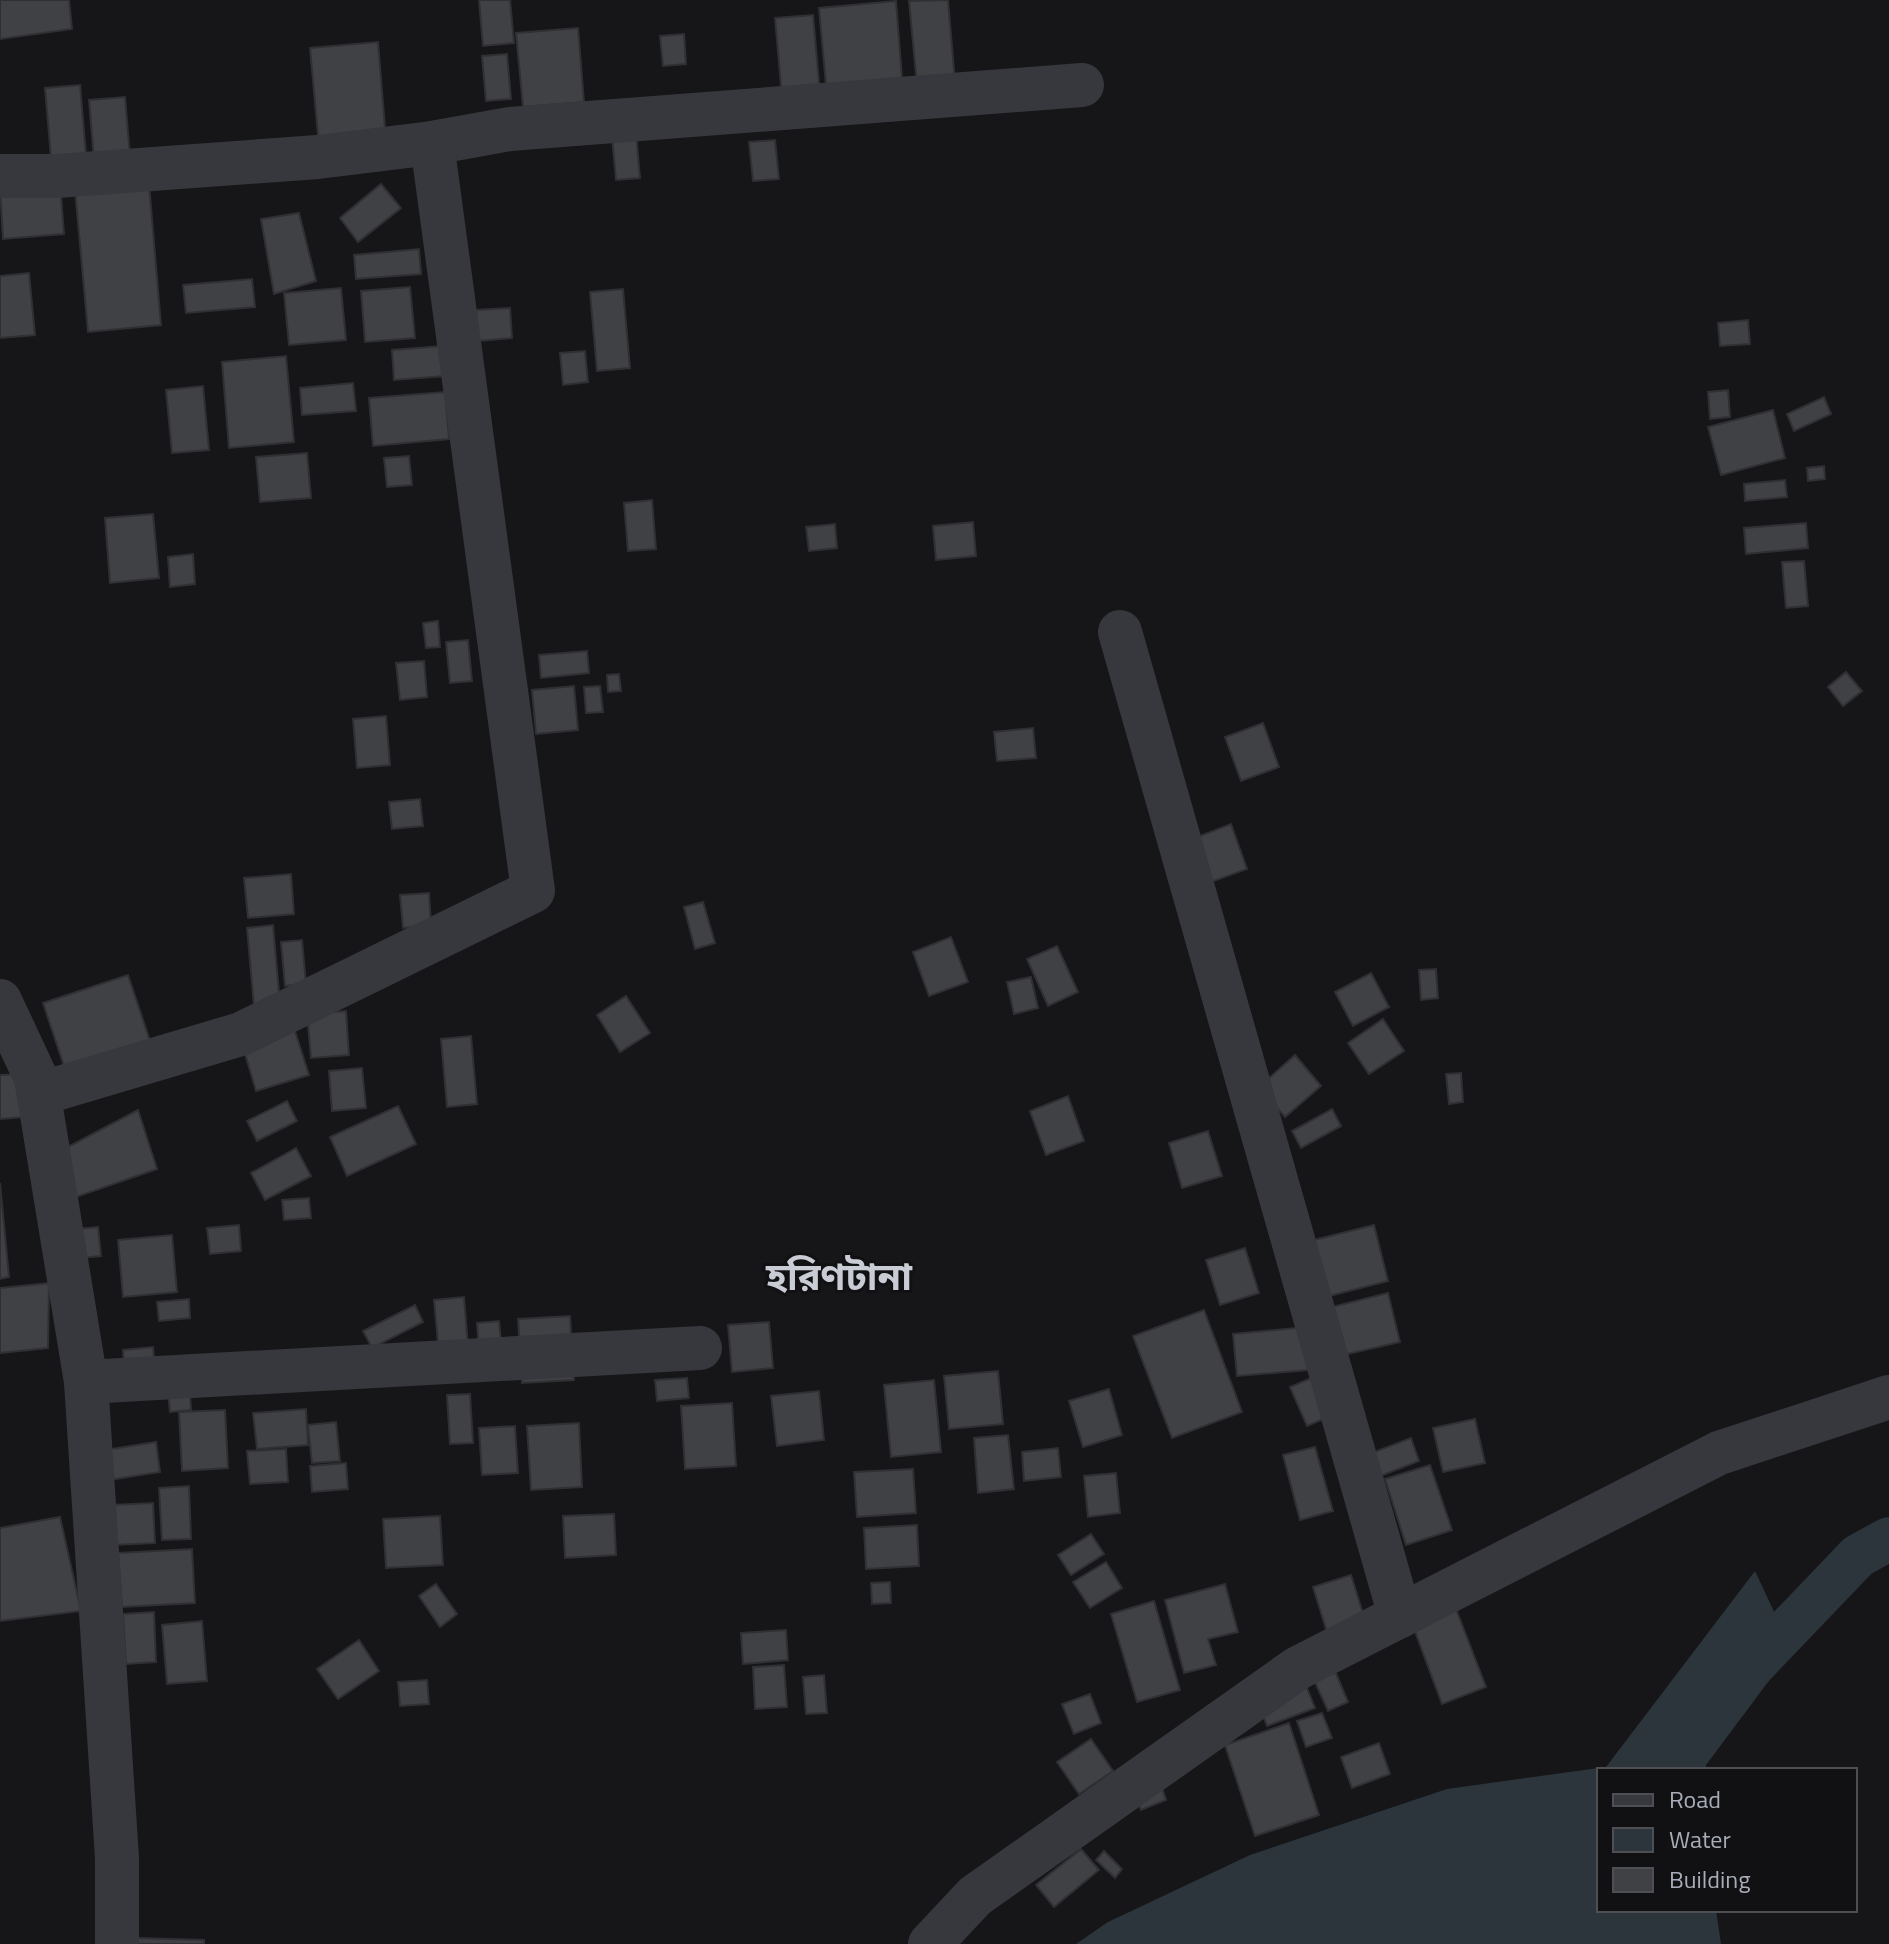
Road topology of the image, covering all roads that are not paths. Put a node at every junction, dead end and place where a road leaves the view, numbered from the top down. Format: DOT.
graph roads {
  1 [pos="1082,85"];
  2 [pos="432,143"];
  3 [pos="0,176"];
  4 [pos="1120,632"];
  5 [pos="0,1001"];
  6 [pos="39,1094"];
  7 [pos="700,1348"];
  8 [pos="86,1382"];
  9 [pos="1889,1397"];
  10 [pos="1400,1616"];
  11 [pos="117,1944"];
  12 [pos="930,1944"];
  1 -- 2 [label="street"];
  2 -- 3 [label="street"];
  2 -- 6 [label="street"];
  4 -- 10 [label="street"];
  5 -- 6 [label="street"];
  6 -- 8 [label="street"];
  7 -- 8 [label="street"];
  8 -- 11 [label="street"];
  9 -- 10 [label="street"];
  10 -- 12 [label="street"];
}
